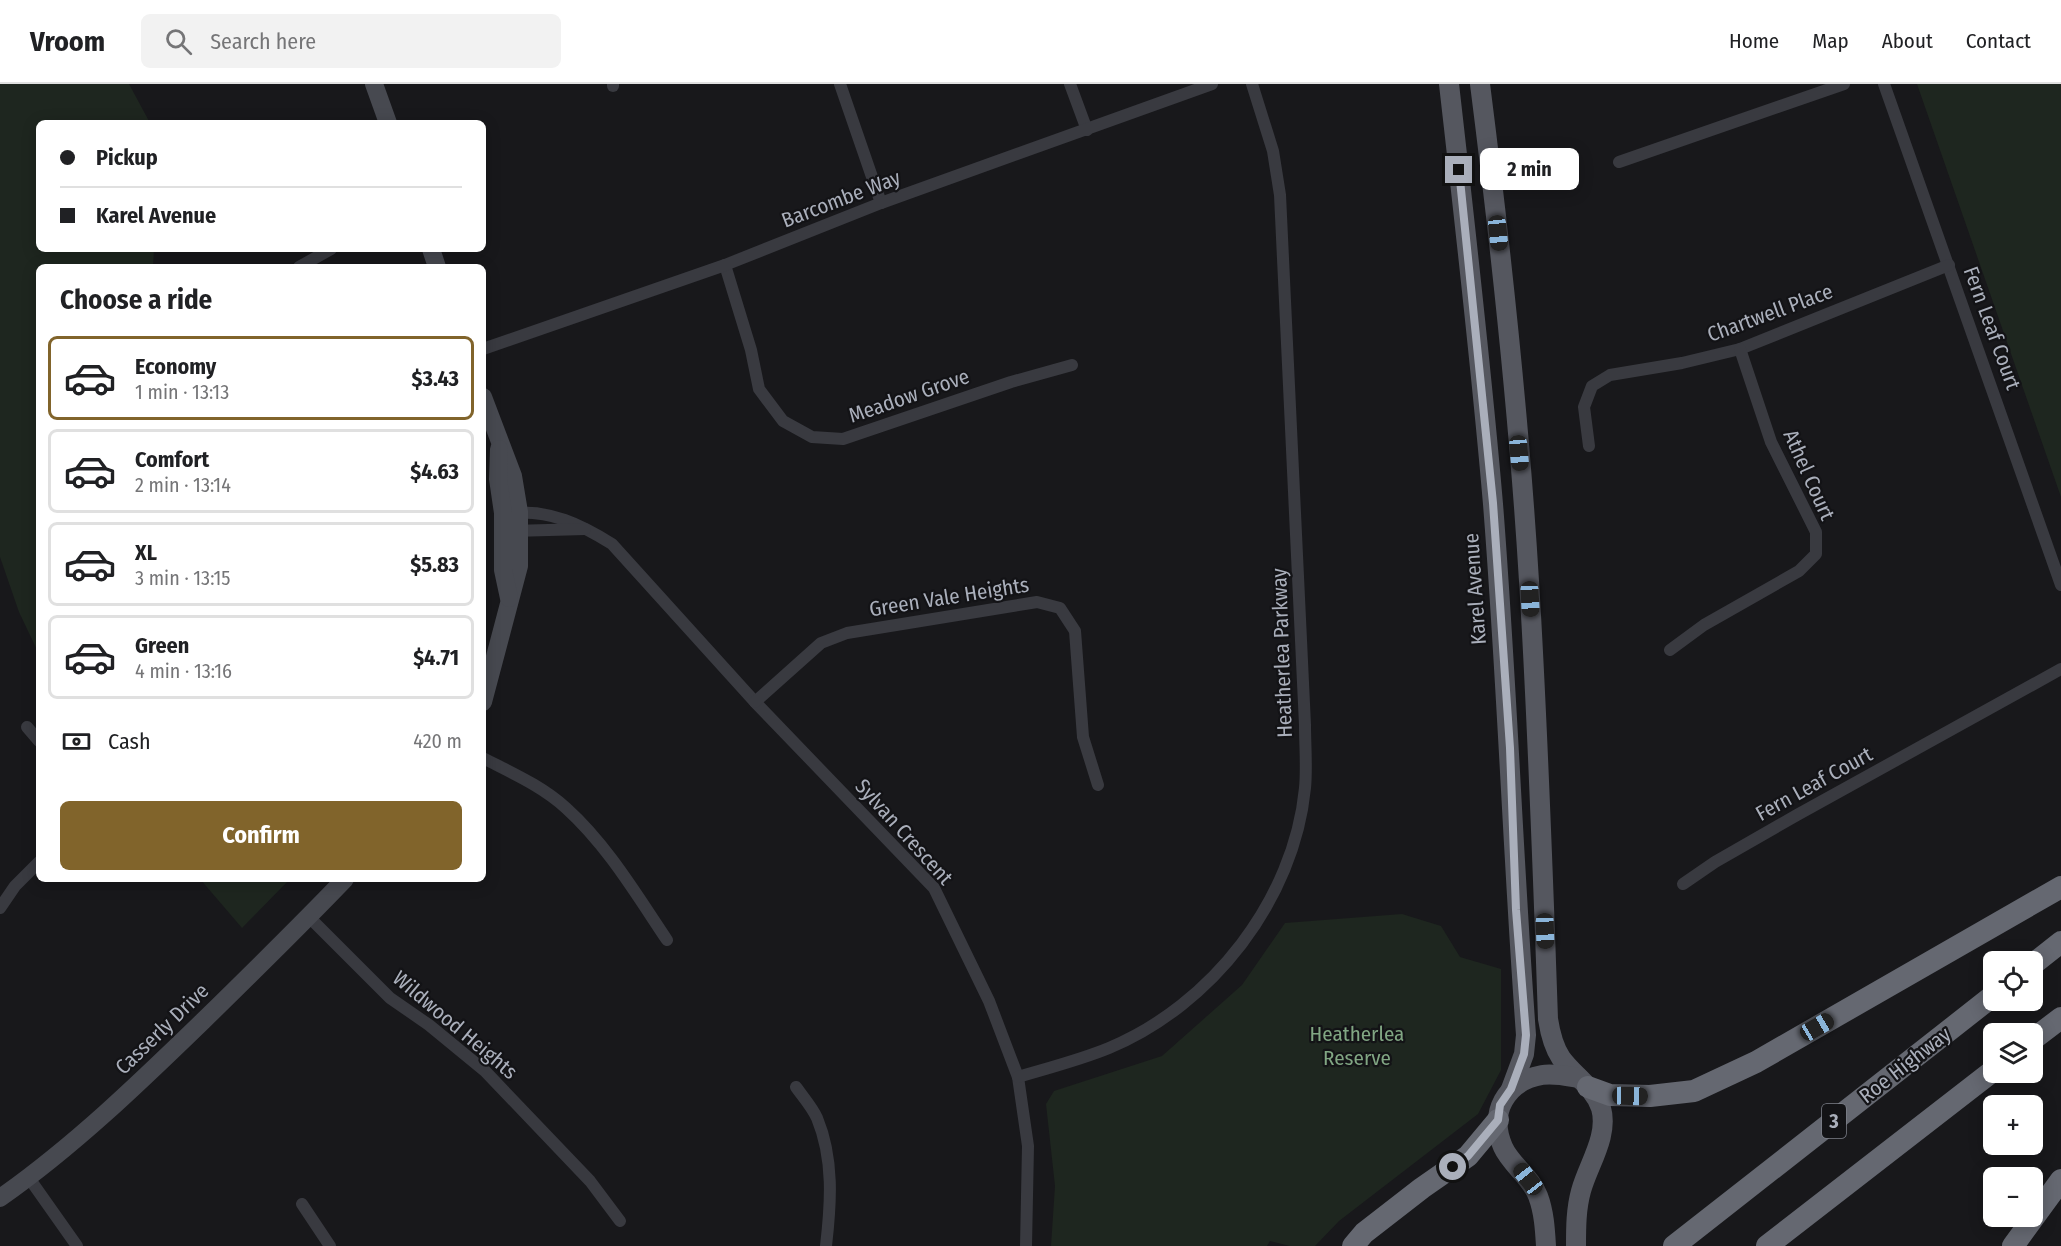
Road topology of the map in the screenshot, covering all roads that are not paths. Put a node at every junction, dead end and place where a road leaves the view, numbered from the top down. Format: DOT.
graph roads {
  1 [pos="374,84"];
  2 [pos="840,84"];
  3 [pos="1070,84"];
  4 [pos="1212,84"];
  5 [pos="1252,84"];
  6 [pos="1449,84"];
  7 [pos="1480,84"];
  8 [pos="1844,84"];
  9 [pos="1884,84"];
  10 [pos="386,120"];
  11 [pos="1087,130"];
  12 [pos="1619,162"];
  13 [pos="881,203"];
  14 [pos="1495,211"];
  15 [pos="322,252"];
  16 [pos="304,264"];
  17 [pos="725,265"];
  18 [pos="1949,265"];
  19 [pos="1476,325"];
  20 [pos="486,348"];
  21 [pos="1740,349"];
  22 [pos="1072,365"];
  23 [pos="486,405"];
  24 [pos="1589,446"];
  25 [pos="511,522"];
  26 [pos="589,529"];
  27 [pos="2061,585"];
  28 [pos="1670,650"];
  29 [pos="2061,669"];
  30 [pos="486,691"];
  31 [pos="755,702"];
  32 [pos="27,728"];
  33 [pos="36,738"];
  34 [pos="486,760"];
  35 [pos="1098,784"];
  36 [pos="36,865"];
  37 [pos="342,882"];
  38 [pos="1683,884"];
  39 [pos="2061,887"];
  40 [pos="0,908"];
  41 [pos="309,917"];
  42 [pos="667,940"];
  43 [pos="2061,942"];
  44 [pos="2043,956"];
  45 [pos="1983,1004"];
  46 [pos="2061,1018"];
  47 [pos="2043,1032"];
  48 [pos="1018,1077"];
  49 [pos="1983,1079"];
  50 [pos="1584,1082"];
  51 [pos="796,1087"];
  52 [pos="1511,1089"];
  53 [pos="1498,1120"];
  54 [pos="28,1178"];
  55 [pos="2061,1180"];
  56 [pos="0,1198"];
  57 [pos="302,1204"];
  58 [pos="620,1221"];
  59 [pos="77,1246"];
  60 [pos="330,1246"];
  61 [pos="826,1246"];
  62 [pos="1026,1246"];
  63 [pos="1353,1246"];
  64 [pos="1546,1246"];
  65 [pos="1576,1246"];
  66 [pos="1674,1246"];
  67 [pos="1767,1246"];
  68 [pos="2013,1246"];
  1 -- 10 [label="street"];
  2 -- 13 [label="street"];
  3 -- 11 [label="street"];
  4 -- 11 [label="street, Barcombe Way"];
  5 -- 48 [label="street, Heatherlea Parkway"];
  6 -- 19 [label="main road, Karel Avenue"];
  7 -- 14 [label="main road"];
  8 -- 12 [label="street"];
  9 -- 18 [label="street, Fern Leaf Court"];
  11 -- 13 [label="street, Barcombe Way"];
  13 -- 17 [label="street, Barcombe Way"];
  14 -- 19 [label="main road"];
  14 -- 50 [label="main road"];
  15 -- 16 [label="street"];
  17 -- 20 [label="street, Barcombe Way"];
  17 -- 22 [label="street, Meadow Grove"];
  18 -- 21 [label="street, Chartwell Place"];
  18 -- 27 [label="street, Fern Leaf Court"];
  19 -- 52 [label="main road, Karel Avenue"];
  21 -- 24 [label="street, Chartwell Place"];
  21 -- 28 [label="street, Athel Court"];
  23 -- 25 [label="street"];
  25 -- 26 [label="street"];
  25 -- 26 [label="street, Sylvan Crescent"];
  25 -- 30 [label="street"];
  26 -- 31 [label="street, Sylvan Crescent"];
  29 -- 38 [label="street, Fern Leaf Court"];
  31 -- 35 [label="street, Green Vale Heights"];
  31 -- 48 [label="street, Sylvan Crescent"];
  32 -- 33 [label="street"];
  34 -- 42 [label="street"];
  36 -- 40 [label="street"];
  37 -- 41 [label="street, Casserly Drive"];
  39 -- 50 [label="highway"];
  41 -- 54 [label="street, Casserly Drive"];
  41 -- 58 [label="street, Wildwood Heights"];
  43 -- 44 [label="highway"];
  45 -- 66 [label="highway, Roe Highway / 3"];
  46 -- 47 [label="highway"];
  48 -- 62 [label="street, Sylvan Crescent"];
  49 -- 67 [label="highway"];
  50 -- 52 [label="main road"];
  50 -- 65 [label="main road"];
  51 -- 61 [label="street"];
  52 -- 53 [label="main road, Karel Avenue"];
  53 -- 63 [label="highway"];
  53 -- 64 [label="main road"];
  54 -- 56 [label="street, Casserly Drive"];
  54 -- 59 [label="street"];
  55 -- 68 [label="highway"];
  57 -- 60 [label="street"];
}
